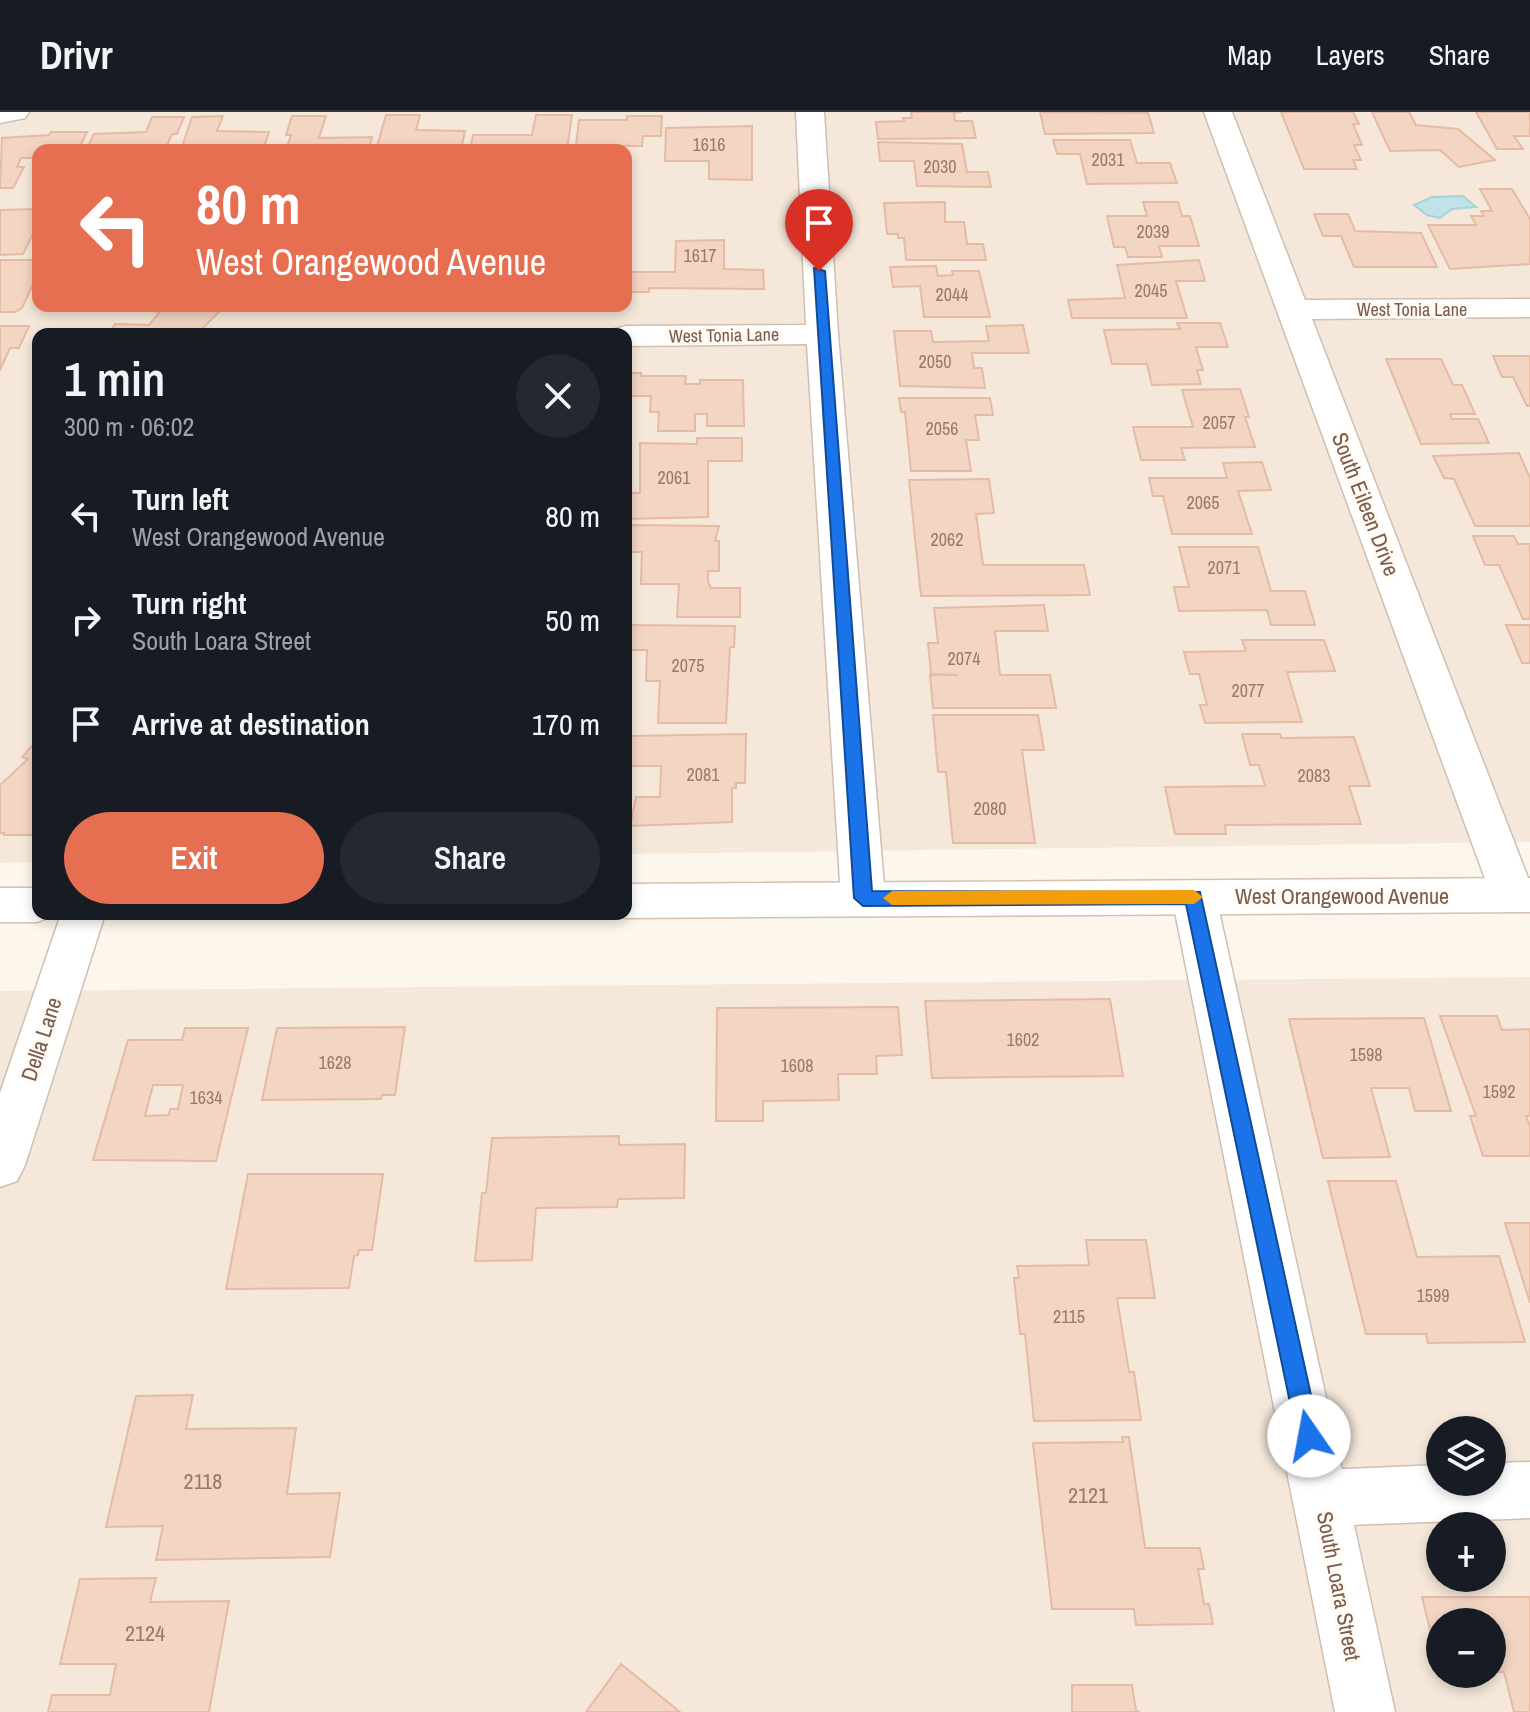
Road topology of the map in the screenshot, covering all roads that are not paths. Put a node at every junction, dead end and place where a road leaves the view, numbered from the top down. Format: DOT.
graph roads {
  1 [pos="15,112"];
  2 [pos="810,112"];
  3 [pos="1218,112"];
  4 [pos="0,115"];
  5 [pos="1530,308"];
  6 [pos="1293,310"];
  7 [pos="822,334"];
  8 [pos="632,336"];
  9 [pos="1522,895"];
  10 [pos="1194,897"];
  11 [pos="863,898"];
  12 [pos="632,901"];
  13 [pos="0,905"];
  14 [pos="32,905"];
  15 [pos="81,920"];
  16 [pos="0,1165"];
  17 [pos="1530,1490"];
  18 [pos="1322,1498"];
  19 [pos="1365,1712"];
  1 -- 4 [label="street"];
  2 -- 7 [label="street"];
  3 -- 6 [label="street, South Eileen Drive"];
  5 -- 6 [label="street, West Tonia Lane"];
  6 -- 9 [label="street, South Eileen Drive"];
  7 -- 8 [label="street, West Tonia Lane"];
  7 -- 11 [label="street"];
  9 -- 10 [label="street, West Orangewood Avenue"];
  10 -- 11 [label="street, West Orangewood Avenue"];
  10 -- 18 [label="street, South Loara Street"];
  11 -- 12 [label="street, West Orangewood Avenue"];
  13 -- 14 [label="street"];
  15 -- 16 [label="street, Della Lane"];
  17 -- 18 [label="street"];
  18 -- 19 [label="street, South Loara Street"];
}
